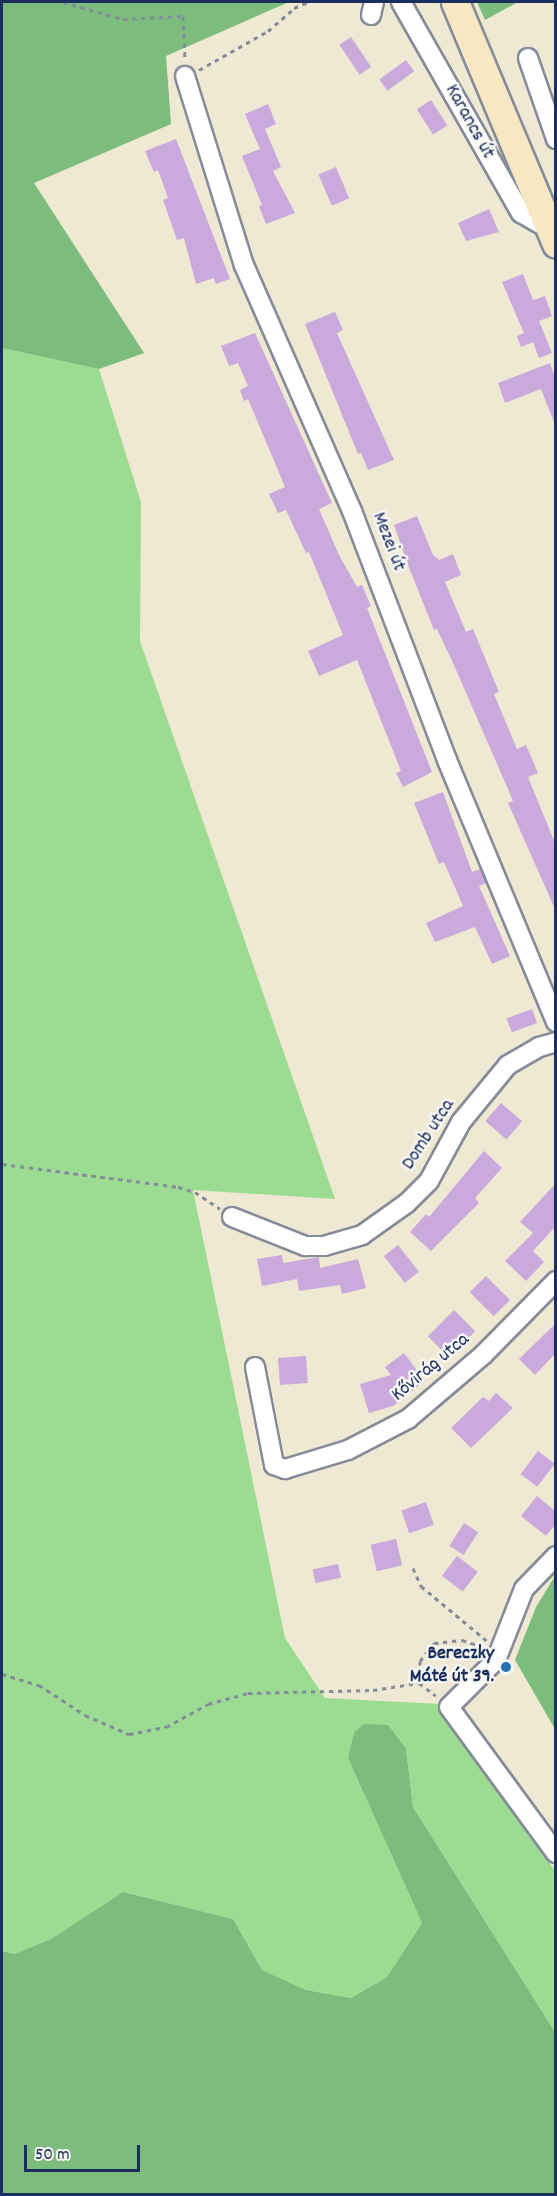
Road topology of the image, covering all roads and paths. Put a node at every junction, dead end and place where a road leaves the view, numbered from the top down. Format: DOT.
graph roads {
  1 [pos="63,2"];
  2 [pos="308,2"];
  3 [pos="401,2"];
  4 [pos="455,2"];
  5 [pos="528,58"];
  6 [pos="185,76"];
  7 [pos="555,139"];
  8 [pos="553,237"];
  9 [pos="555,1022"];
  10 [pos="555,1042"];
  11 [pos="2,1164"];
  12 [pos="232,1217"];
  13 [pos="555,1281"];
  14 [pos="255,1367"];
  15 [pos="555,1556"];
  16 [pos="413,1568"];
  17 [pos="498,1655"];
  18 [pos="2,1674"];
  19 [pos="419,1683"];
  20 [pos="449,1707"];
  21 [pos="555,1853"];
  1 -- 6 [label="path"];
  2 -- 6 [label="path"];
  3 -- 8 [label="street, Karancs út"];
  4 -- 8 [label="main road, Karancs út"];
  5 -- 7 [label="street"];
  6 -- 9 [label="street, Mezei út"];
  10 -- 12 [label="street, Domb utca"];
  11 -- 12 [label="path"];
  13 -- 14 [label="street, Kővirág utca"];
  15 -- 17 [label="street"];
  16 -- 17 [label="path"];
  17 -- 19 [label="path"];
  17 -- 20 [label="street"];
  18 -- 19 [label="path"];
  19 -- 20 [label="path"];
  20 -- 21 [label="street"];
}
